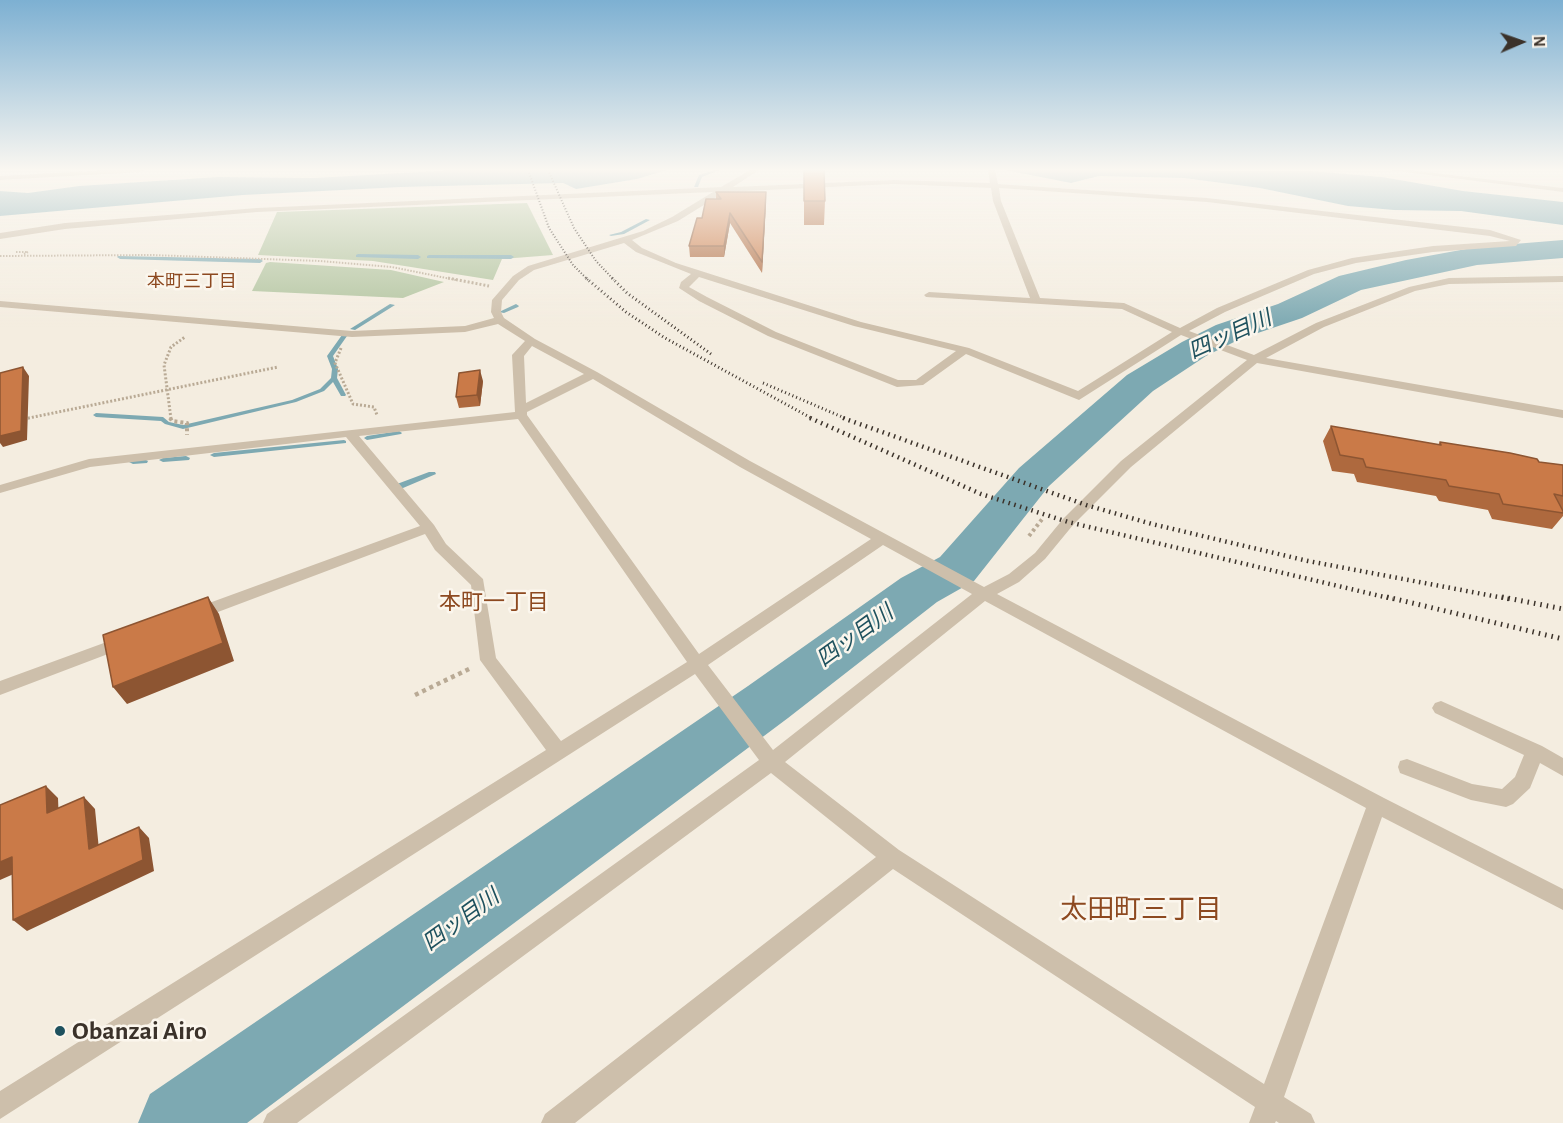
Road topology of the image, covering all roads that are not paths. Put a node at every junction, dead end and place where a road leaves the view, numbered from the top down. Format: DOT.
graph roads {
  1 [pos="108,222"];
  2 [pos="667,222"];
  3 [pos="1007,222"];
  4 [pos="1400,222"];
  5 [pos="0,236"];
  6 [pos="626,240"];
  7 [pos="698,273"];
  8 [pos="1563,279"];
  9 [pos="929,295"];
  10 [pos="1036,301"];
  11 [pos="0,304"];
  12 [pos="500,320"];
  13 [pos="1181,332"];
  14 [pos="531,341"];
  15 [pos="965,350"];
  16 [pos="1249,357"];
  17 [pos="593,374"];
  18 [pos="521,413"];
  19 [pos="1563,414"];
  20 [pos="351,435"];
  21 [pos="0,489"];
  22 [pos="429,528"];
  23 [pos="882,539"];
  24 [pos="978,591"];
  25 [pos="184,618"];
  26 [pos="141,635"];
  27 [pos="697,664"];
  28 [pos="0,688"];
  29 [pos="1441,708"];
  30 [pos="558,751"];
  31 [pos="1535,751"];
  32 [pos="765,755"];
  33 [pos="1407,767"];
  34 [pos="1563,768"];
  35 [pos="1377,804"];
  36 [pos="892,857"];
  37 [pos="1563,900"];
  38 [pos="0,1106"];
  39 [pos="1265,1112"];
  40 [pos="276,1123"];
  41 [pos="554,1123"];
  42 [pos="1302,1123"];
  1 -- 5 [label="street"];
  2 -- 6 [label="street"];
  3 -- 10 [label="street"];
  4 -- 13 [label="street"];
  6 -- 7 [label="street"];
  6 -- 12 [label="street"];
  7 -- 15 [label="street"];
  7 -- 15 [label="street"];
  8 -- 16 [label="street"];
  9 -- 10 [label="street"];
  10 -- 13 [label="street"];
  11 -- 12 [label="street"];
  12 -- 14 [label="street"];
  13 -- 15 [label="street"];
  13 -- 16 [label="street"];
  14 -- 17 [label="street"];
  14 -- 18 [label="street"];
  16 -- 19 [label="street"];
  16 -- 24 [label="street"];
  17 -- 18 [label="street"];
  17 -- 23 [label="street"];
  18 -- 20 [label="street"];
  18 -- 27 [label="street"];
  20 -- 21 [label="street"];
  20 -- 22 [label="street"];
  22 -- 25 [label="street"];
  22 -- 30 [label="street"];
  23 -- 24 [label="street"];
  23 -- 27 [label="street"];
  24 -- 32 [label="street"];
  24 -- 35 [label="street"];
  26 -- 28 [label="street"];
  27 -- 30 [label="street"];
  27 -- 32 [label="street"];
  29 -- 31 [label="street"];
  30 -- 38 [label="street"];
  31 -- 33 [label="street"];
  31 -- 34 [label="street"];
  32 -- 36 [label="street"];
  32 -- 40 [label="street"];
  35 -- 37 [label="street"];
  35 -- 39 [label="street"];
  36 -- 39 [label="street"];
  36 -- 41 [label="street"];
  39 -- 42 [label="street"];
}
